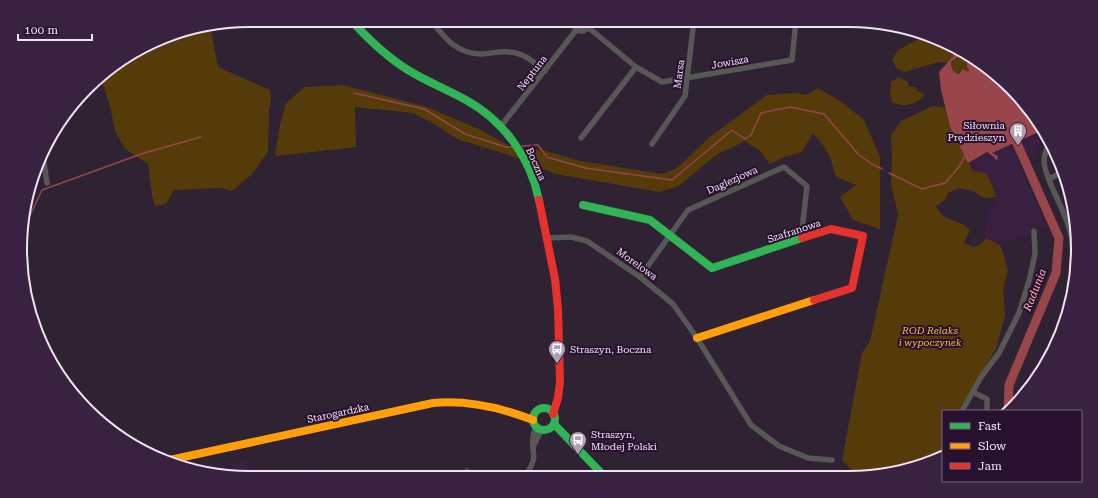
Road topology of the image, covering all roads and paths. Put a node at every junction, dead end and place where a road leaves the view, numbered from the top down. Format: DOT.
graph roads {
  1 [pos="358,27"];
  2 [pos="436,27"];
  3 [pos="574,27"];
  4 [pos="693,27"];
  5 [pos="795,27"];
  6 [pos="589,28"];
  7 [pos="577,30"];
  8 [pos="636,67"];
  9 [pos="545,71"];
  10 [pos="688,79"];
  11 [pos="501,126"];
  12 [pos="581,138"];
  13 [pos="652,144"];
  14 [pos="1047,149"];
  15 [pos="44,165"];
  16 [pos="1058,175"];
  17 [pos="1049,179"];
  18 [pos="47,183"];
  19 [pos="583,205"];
  20 [pos="1034,231"];
  21 [pos="1071,235"];
  22 [pos="670,236"];
  23 [pos="547,238"];
  24 [pos="801,239"];
  25 [pos="640,277"];
  26 [pos="697,338"];
  27 [pos="973,392"];
  28 [pos="963,410"];
  29 [pos="987,410"];
  30 [pos="550,412"];
  31 [pos="541,424"];
  32 [pos="177,459"];
  33 [pos="832,460"];
  34 [pos="528,471"];
  35 [pos="600,471"];
  1 -- 11 [label="street, Boczna"];
  2 -- 9 [label="street"];
  3 -- 7 [label="street"];
  4 -- 10 [label="street, Marsa"];
  5 -- 10 [label="street, Jowisza"];
  6 -- 7 [label="street"];
  6 -- 8 [label="street, Jowisza"];
  7 -- 9 [label="street, Neptuna"];
  8 -- 10 [label="street, Jowisza"];
  8 -- 12 [label="street"];
  9 -- 11 [label="street, Neptuna"];
  10 -- 13 [label="street, Marsa"];
  11 -- 23 [label="street, Boczna"];
  14 -- 17 [label="street"];
  15 -- 18 [label="street"];
  16 -- 17 [label="street"];
  17 -- 21 [label="street"];
  19 -- 22 [label="street, Szafranowa"];
  20 -- 27 [label="street"];
  22 -- 24 [label="street, Szafranowa"];
  22 -- 24 [label="street, Daglezjowa"];
  22 -- 25 [label="street, Daglezjowa"];
  23 -- 25 [label="street, Morelowa"];
  23 -- 30 [label="street, Boczna"];
  24 -- 26 [label="street, Szafranowa"];
  25 -- 26 [label="street, Morelowa"];
  26 -- 33 [label="street, Morelowa"];
  27 -- 28 [label="street"];
  27 -- 29 [label="street"];
  30 -- 31 [label="street"];
  30 -- 31 [label="street"];
  31 -- 32 [label="street, Starogardzka"];
  31 -- 34 [label="street"];
  31 -- 35 [label="street"];
}
